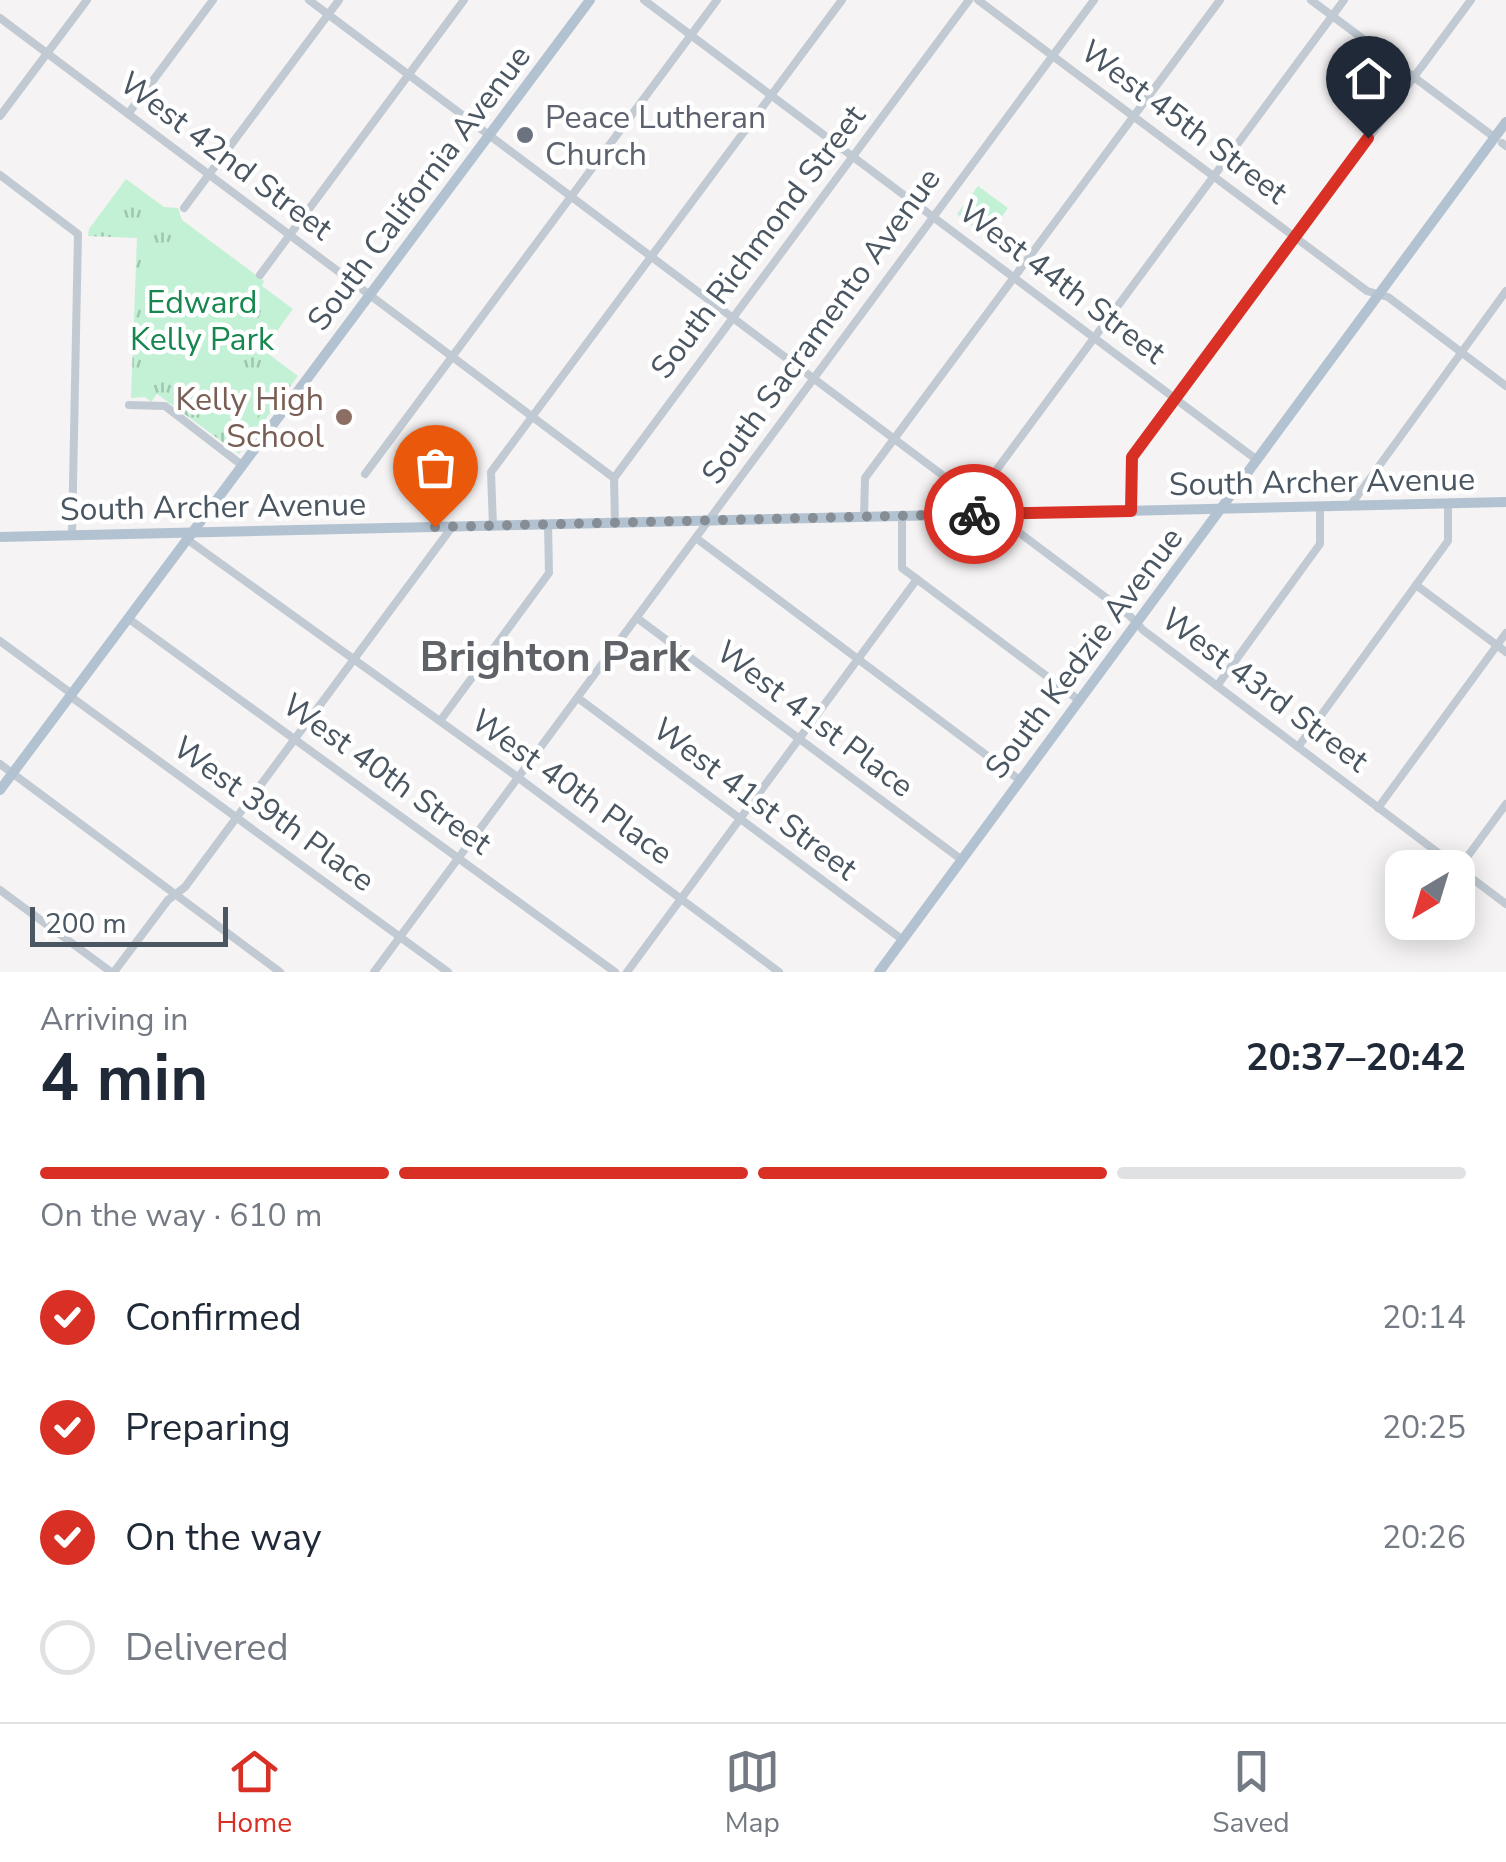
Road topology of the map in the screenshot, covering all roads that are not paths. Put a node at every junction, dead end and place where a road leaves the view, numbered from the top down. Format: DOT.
graph roads {
  1 [pos="87,0"];
  2 [pos="213,0"];
  3 [pos="310,0"];
  4 [pos="339,0"];
  5 [pos="464,0"];
  6 [pos="590,0"];
  7 [pos="644,0"];
  8 [pos="717,0"];
  9 [pos="842,0"];
  10 [pos="969,0"];
  11 [pos="978,0"];
  12 [pos="1094,0"];
  13 [pos="1220,0"];
  14 [pos="1311,0"];
  15 [pos="1344,0"];
  16 [pos="1471,0"];
  17 [pos="328,14"];
  18 [pos="1332,16"];
  19 [pos="0,18"];
  20 [pos="691,36"];
  21 [pos="47,53"];
  22 [pos="1052,56"];
  23 [pos="409,74"];
  24 [pos="1414,77"];
  25 [pos="771,96"];
  26 [pos="128,114"];
  27 [pos="0,116"];
  28 [pos="1134,116"];
  29 [pos="1506,122"];
  30 [pos="490,135"];
  31 [pos="1501,142"];
  32 [pos="852,156"];
  33 [pos="209,174"];
  34 [pos="0,175"];
  35 [pos="1214,176"];
  36 [pos="571,196"];
  37 [pos="184,208"];
  38 [pos="932,216"];
  39 [pos="290,235"];
  40 [pos="1295,237"];
  41 [pos="651,256"];
  42 [pos="260,274"];
  43 [pos="1014,278"];
  44 [pos="1506,291"];
  45 [pos="1378,294"];
  46 [pos="370,296"];
  47 [pos="733,318"];
  48 [pos="1094,338"];
  49 [pos="1461,353"];
  50 [pos="452,356"];
  51 [pos="813,378"];
  52 [pos="1506,386"];
  53 [pos="1175,398"];
  54 [pos="129,404"];
  55 [pos="532,416"];
  56 [pos="895,438"];
  57 [pos="1257,460"];
  58 [pos="244,466"];
  59 [pos="364,474"];
  60 [pos="614,478"];
  61 [pos="975,499"];
  62 [pos="1506,502"];
  63 [pos="1448,504"];
  64 [pos="1320,506"];
  65 [pos="1350,506"];
  66 [pos="1222,508"];
  67 [pos="1131,511"];
  68 [pos="996,514"];
  69 [pos="902,516"];
  70 [pos="864,517"];
  71 [pos="710,520"];
  72 [pos="615,523"];
  73 [pos="548,524"];
  74 [pos="492,526"];
  75 [pos="452,527"];
  76 [pos="72,535"];
  77 [pos="191,536"];
  78 [pos="0,537"];
  79 [pos="696,538"];
  80 [pos="918,579"];
  81 [pos="1416,584"];
  82 [pos="637,618"];
  83 [pos="129,619"];
  84 [pos="1138,624"];
  85 [pos="1506,633"];
  86 [pos="0,641"];
  87 [pos="1497,646"];
  88 [pos="1506,652"];
  89 [pos="354,659"];
  90 [pos="858,659"];
  91 [pos="1217,686"];
  92 [pos="71,696"];
  93 [pos="578,698"];
  94 [pos="1080,701"];
  95 [pos="440,721"];
  96 [pos="295,738"];
  97 [pos="800,738"];
  98 [pos="1298,747"];
  99 [pos="0,764"];
  100 [pos="12,774"];
  101 [pos="518,778"];
  102 [pos="1021,781"];
  103 [pos="0,790"];
  104 [pos="1506,804"];
  105 [pos="1378,808"];
  106 [pos="236,817"];
  107 [pos="740,819"];
  108 [pos="1435,850"];
  109 [pos="1472,850"];
  110 [pos="460,857"];
  111 [pos="962,860"];
  112 [pos="1475,880"];
  113 [pos="0,890"];
  114 [pos="175,894"];
  115 [pos="681,899"];
  116 [pos="1506,904"];
  117 [pos="400,937"];
  118 [pos="903,940"];
  119 [pos="112,972"];
  120 [pos="280,972"];
  121 [pos="374,972"];
  122 [pos="448,972"];
  123 [pos="615,972"];
  124 [pos="627,972"];
  125 [pos="779,972"];
  126 [pos="879,972"];
  1 -- 21 [label="street"];
  2 -- 26 [label="street"];
  3 -- 17 [label="street, West 43rd Street"];
  4 -- 17 [label="street"];
  5 -- 23 [label="street"];
  6 -- 30 [label="main road, South California Avenue"];
  7 -- 20 [label="street, West 44th Street"];
  8 -- 20 [label="street"];
  9 -- 25 [label="street"];
  10 -- 32 [label="street, South Richmond Street"];
  11 -- 22 [label="street, West 45th Street"];
  12 -- 22 [label="street, South Sacramento Avenue"];
  13 -- 28 [label="street"];
  14 -- 18 [label="street"];
  15 -- 18 [label="street"];
  16 -- 24 [label="street"];
  17 -- 23 [label="street, West 43rd Street"];
  17 -- 33 [label="street"];
  18 -- 24 [label="street"];
  18 -- 35 [label="street"];
  19 -- 21 [label="street, West 42nd Street"];
  20 -- 25 [label="street, West 44th Street"];
  20 -- 36 [label="street"];
  21 -- 26 [label="street, West 42nd Street"];
  21 -- 27 [label="street"];
  22 -- 28 [label="street, West 45th Street"];
  22 -- 38 [label="street, South Sacramento Avenue"];
  23 -- 30 [label="street, West 43rd Street"];
  23 -- 39 [label="street"];
  24 -- 31 [label="street"];
  24 -- 40 [label="street"];
  25 -- 32 [label="street, West 44th Street"];
  25 -- 41 [label="street"];
  26 -- 33 [label="street, West 42nd Street"];
  28 -- 35 [label="street, West 45th Street"];
  28 -- 43 [label="street"];
  29 -- 31 [label="main road, South Kedzie Avenue"];
  30 -- 36 [label="street, West 43rd Street"];
  30 -- 46 [label="main road, South California Avenue"];
  31 -- 45 [label="main road, South Kedzie Avenue"];
  32 -- 38 [label="street, West 44th Street"];
  32 -- 47 [label="street, South Richmond Street"];
  33 -- 37 [label="street"];
  33 -- 39 [label="street, West 42nd Street"];
  34 -- 76 [label="street"];
  35 -- 40 [label="street, West 45th Street"];
  35 -- 48 [label="street"];
  36 -- 41 [label="street, West 43rd Street"];
  36 -- 50 [label="street"];
  38 -- 43 [label="street, West 44th Street"];
  38 -- 51 [label="street, South Sacramento Avenue"];
  39 -- 42 [label="street"];
  39 -- 46 [label="street, West 42nd Street"];
  40 -- 45 [label="street, West 45th Street"];
  40 -- 53 [label="street"];
  41 -- 47 [label="street, West 43rd Street"];
  41 -- 55 [label="street"];
  43 -- 48 [label="street, West 44th Street"];
  43 -- 56 [label="street"];
  44 -- 49 [label="street"];
  45 -- 49 [label="street, West 45th Street"];
  45 -- 57 [label="main road, South Kedzie Avenue"];
  46 -- 50 [label="street, West 42nd Street"];
  46 -- 58 [label="main road, South California Avenue"];
  47 -- 51 [label="street, West 43rd Street"];
  47 -- 60 [label="street, South Richmond Street"];
  48 -- 53 [label="street, West 44th Street"];
  48 -- 61 [label="street"];
  49 -- 52 [label="street, West 45th Street"];
  49 -- 65 [label="street"];
  50 -- 55 [label="street, West 42nd Street"];
  50 -- 59 [label="street"];
  51 -- 56 [label="street, West 43rd Street"];
  51 -- 71 [label="street, South Sacramento Avenue"];
  53 -- 57 [label="street, West 44th Street"];
  53 -- 67 [label="street"];
  54 -- 58 [label="street"];
  55 -- 60 [label="street, West 42nd Street"];
  55 -- 74 [label="street"];
  56 -- 61 [label="street, West 43rd Street"];
  56 -- 70 [label="street"];
  57 -- 66 [label="main road, South Kedzie Avenue"];
  58 -- 77 [label="main road, South California Avenue"];
  60 -- 72 [label="street"];
  61 -- 68 [label="street, West 43rd Street"];
  62 -- 63 [label="main road, South Archer Avenue"];
  63 -- 65 [label="main road, South Archer Avenue"];
  63 -- 81 [label="street"];
  64 -- 65 [label="main road, South Archer Avenue"];
  64 -- 66 [label="main road, South Archer Avenue"];
  64 -- 91 [label="street"];
  66 -- 67 [label="main road, South Archer Avenue"];
  66 -- 84 [label="main road, South Kedzie Avenue"];
  67 -- 68 [label="main road, South Archer Avenue"];
  68 -- 69 [label="main road, South Archer Avenue"];
  68 -- 84 [label="street, West 43rd Street"];
  69 -- 70 [label="main road, South Archer Avenue"];
  69 -- 80 [label="street"];
  70 -- 71 [label="main road, South Archer Avenue"];
  71 -- 72 [label="main road, South Archer Avenue"];
  71 -- 79 [label="street, South Sacramento Avenue"];
  72 -- 73 [label="main road, South Archer Avenue"];
  73 -- 74 [label="main road, South Archer Avenue"];
  73 -- 95 [label="street"];
  74 -- 75 [label="main road, South Archer Avenue"];
  75 -- 77 [label="main road, South Archer Avenue"];
  75 -- 89 [label="street"];
  76 -- 77 [label="main road, South Archer Avenue"];
  76 -- 78 [label="main road, South Archer Avenue"];
  77 -- 83 [label="main road, South California Avenue"];
  77 -- 89 [label="street, West 40th Place"];
  79 -- 82 [label="street, South Sacramento Avenue"];
  79 -- 90 [label="street"];
  80 -- 90 [label="street"];
  80 -- 94 [label="street"];
  81 -- 87 [label="street"];
  81 -- 98 [label="street"];
  82 -- 93 [label="street, South Sacramento Avenue"];
  82 -- 97 [label="street, West 41st Place"];
  83 -- 92 [label="main road, South California Avenue"];
  83 -- 96 [label="street, West 40th Street"];
  84 -- 91 [label="street, West 43rd Street"];
  84 -- 94 [label="main road, South Kedzie Avenue"];
  85 -- 87 [label="street"];
  86 -- 92 [label="street, West 39th Place"];
  87 -- 88 [label="street"];
  87 -- 105 [label="street"];
  89 -- 95 [label="street, West 40th Place"];
  89 -- 96 [label="street"];
  90 -- 97 [label="street"];
  90 -- 102 [label="street"];
  91 -- 98 [label="street, West 43rd Street"];
  92 -- 100 [label="main road, South California Avenue"];
  92 -- 106 [label="street, West 39th Place"];
  93 -- 101 [label="street, South Sacramento Avenue"];
  93 -- 107 [label="street, West 41st Street"];
  94 -- 102 [label="main road, South Kedzie Avenue"];
  95 -- 101 [label="street, West 40th Place"];
  96 -- 106 [label="street"];
  96 -- 110 [label="street, West 40th Street"];
  97 -- 107 [label="street"];
  97 -- 111 [label="street, West 41st Place"];
  98 -- 105 [label="street, West 43rd Street"];
  99 -- 100 [label="street"];
  100 -- 103 [label="main road, South California Avenue"];
  100 -- 114 [label="street"];
  101 -- 110 [label="street, South Sacramento Avenue"];
  101 -- 115 [label="street, West 40th Place"];
  102 -- 111 [label="main road, South Kedzie Avenue"];
  104 -- 109 [label="street"];
  105 -- 108 [label="street, West 43rd Street"];
  106 -- 114 [label="street"];
  106 -- 117 [label="street, West 39th Place"];
  107 -- 115 [label="street"];
  107 -- 118 [label="street, West 41st Street"];
  110 -- 117 [label="street, South Sacramento Avenue"];
  110 -- 123 [label="street, West 40th Street"];
  111 -- 118 [label="main road, South Kedzie Avenue"];
  112 -- 116 [label="street, West 43rd Street"];
  113 -- 119 [label="street"];
  114 -- 119 [label="street"];
  114 -- 120 [label="street"];
  115 -- 124 [label="street"];
  115 -- 125 [label="street, West 40th Place"];
  117 -- 121 [label="street, South Sacramento Avenue"];
  117 -- 122 [label="street, West 39th Place"];
  118 -- 126 [label="main road, South Kedzie Avenue"];
}
